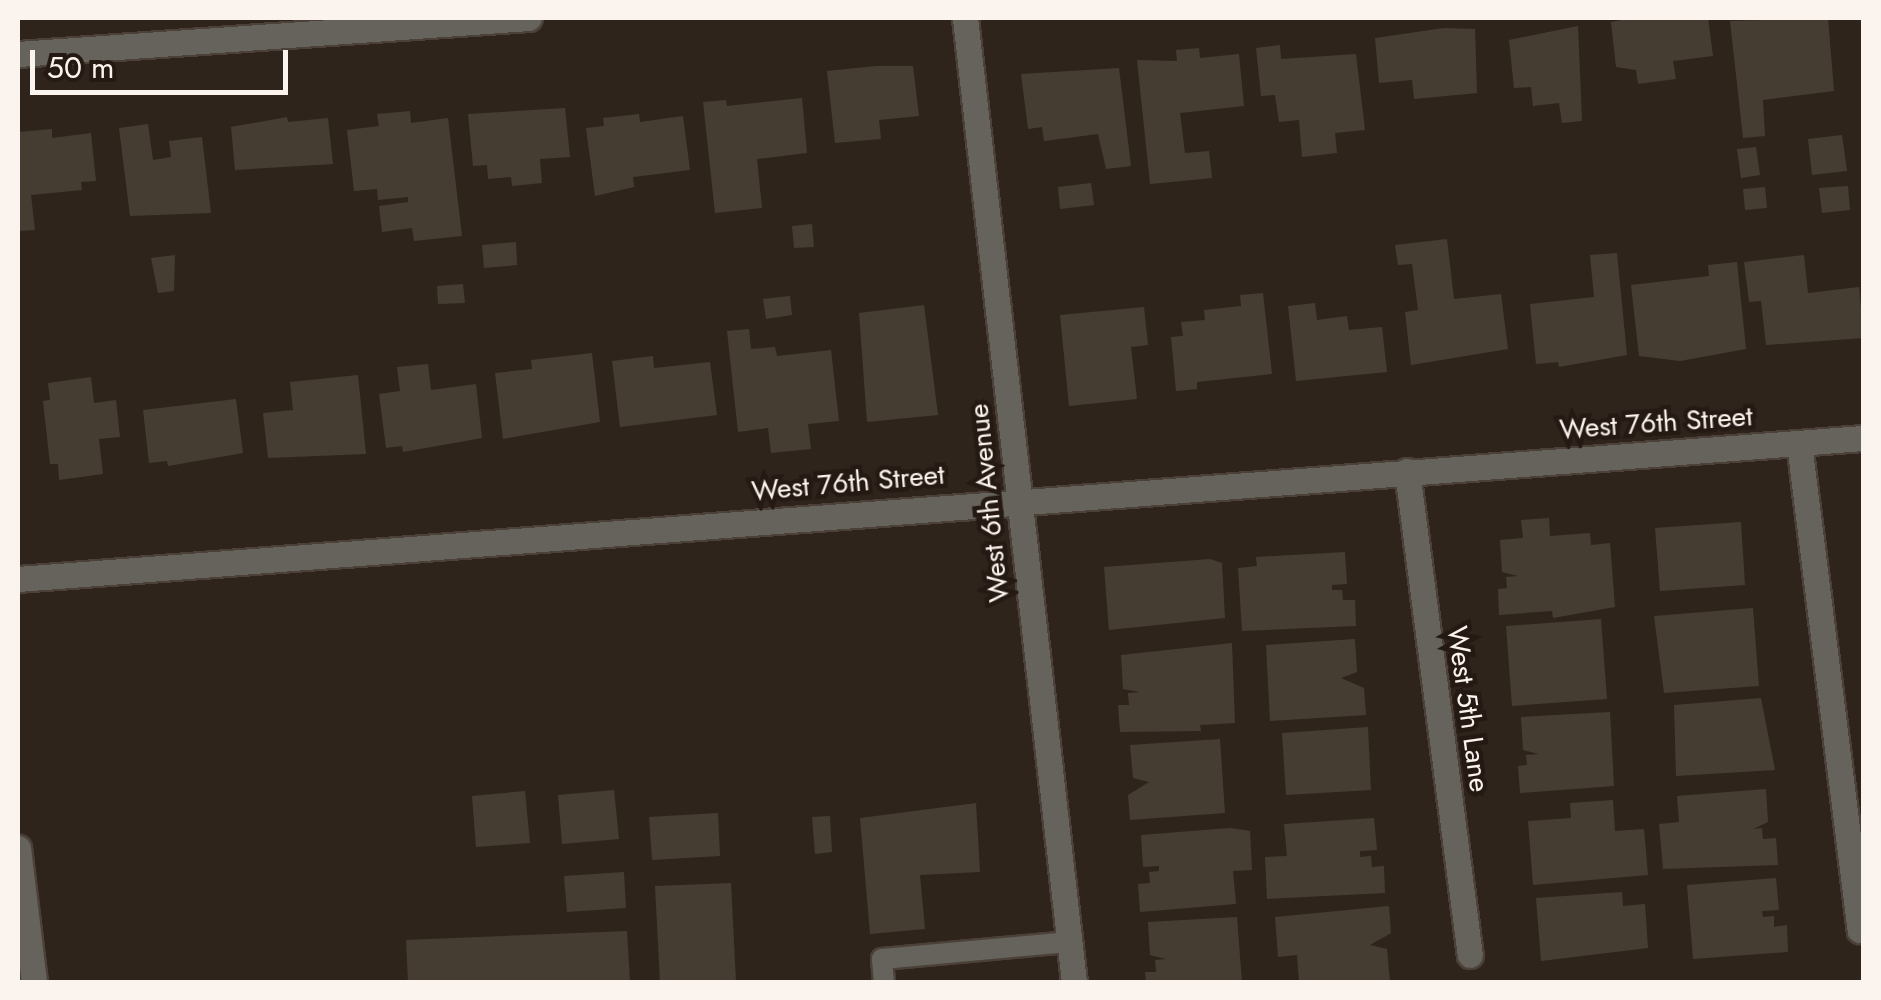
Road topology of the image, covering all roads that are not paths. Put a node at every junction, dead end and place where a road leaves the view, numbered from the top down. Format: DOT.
graph roads {
  1 [pos="529,18"];
  2 [pos="965,18"];
  3 [pos="18,54"];
  4 [pos="1864,438"];
  5 [pos="1800,443"];
  6 [pos="1406,471"];
  7 [pos="1019,499"];
  8 [pos="18,579"];
  9 [pos="18,848"];
  10 [pos="1860,930"];
  11 [pos="1070,942"];
  12 [pos="1470,955"];
  13 [pos="34,982"];
  14 [pos="884,982"];
  15 [pos="1074,982"];
  1 -- 3 [label="street"];
  2 -- 7 [label="street, West 6th Avenue"];
  4 -- 5 [label="street, West 76th Street"];
  5 -- 6 [label="street, West 76th Street"];
  5 -- 10 [label="street"];
  6 -- 7 [label="street, West 76th Street"];
  6 -- 12 [label="street, West 5th Lane"];
  7 -- 8 [label="street, West 76th Street"];
  7 -- 11 [label="street, West 6th Avenue"];
  9 -- 13 [label="street"];
  11 -- 14 [label="lane"];
  11 -- 15 [label="street, West 6th Avenue"];
}
